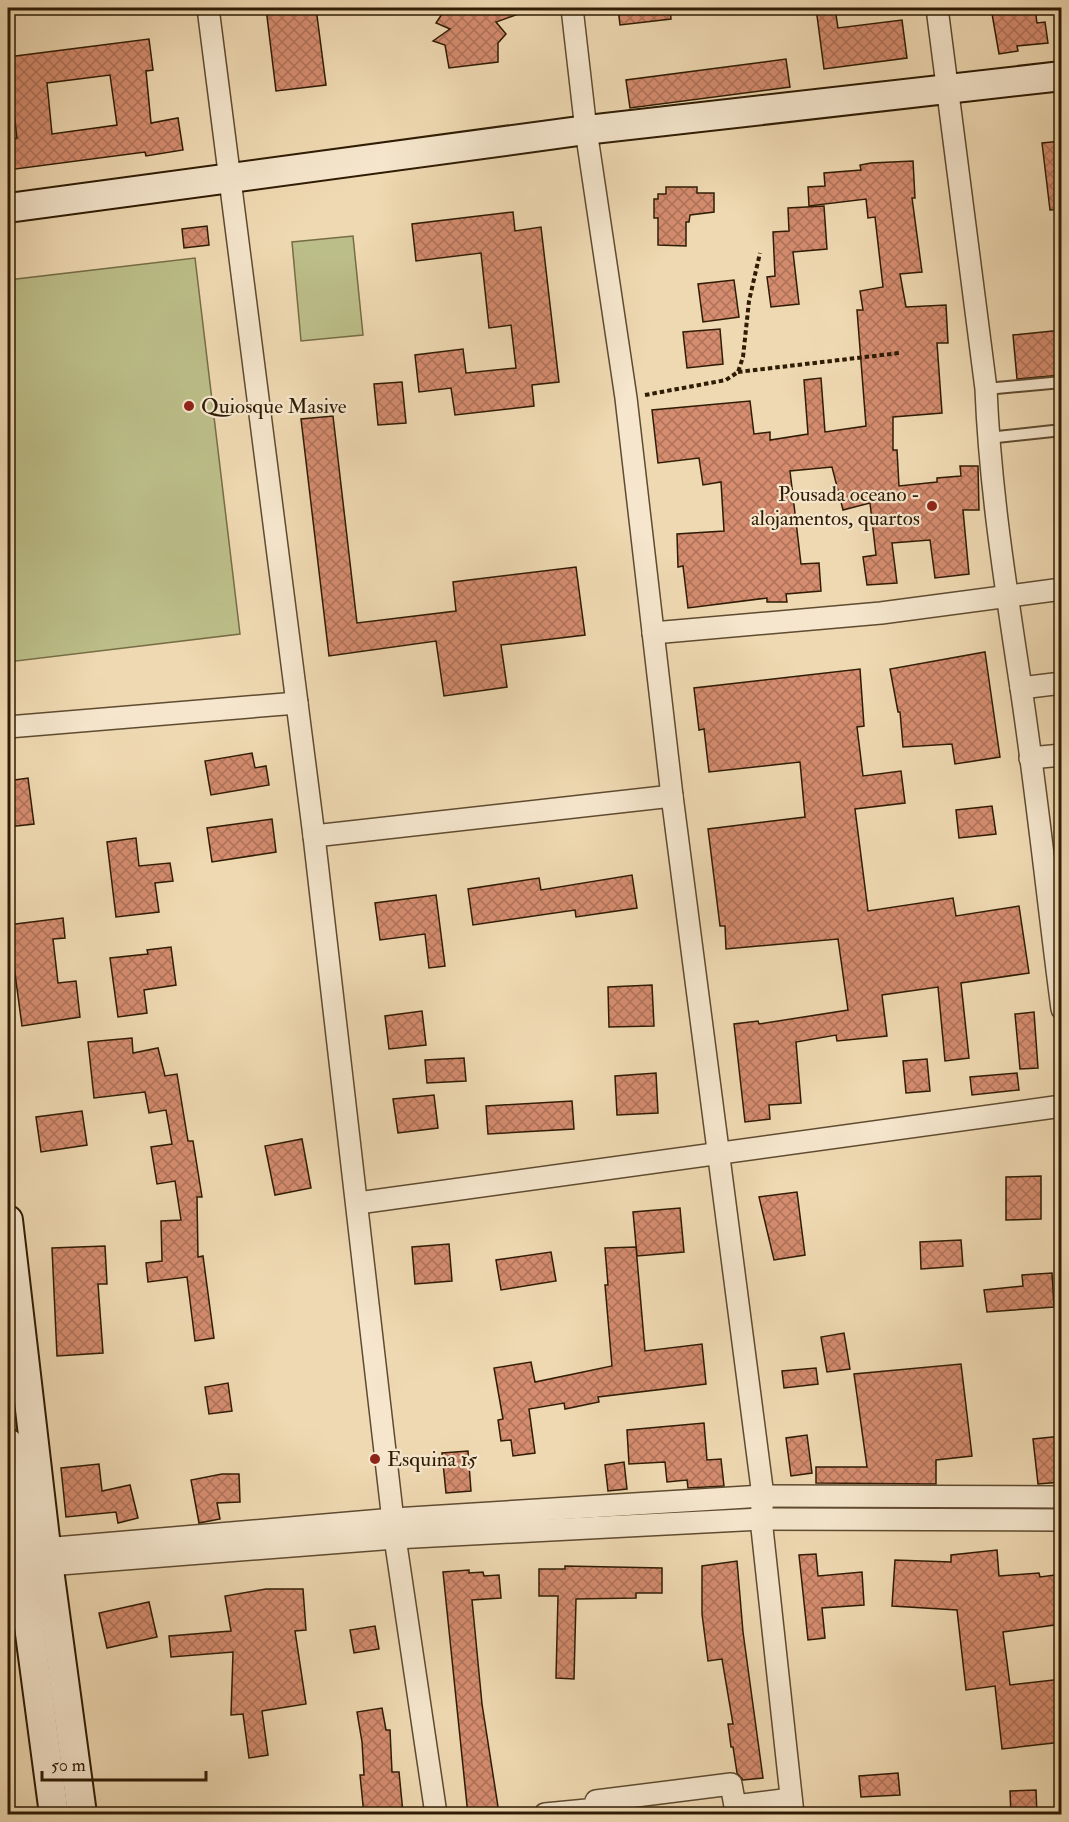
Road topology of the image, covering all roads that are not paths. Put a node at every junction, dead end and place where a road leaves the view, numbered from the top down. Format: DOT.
graph roads {
  1 [pos="208,8"];
  2 [pos="572,8"];
  3 [pos="937,8"];
  4 [pos="1062,76"];
  5 [pos="948,89"];
  6 [pos="586,130"];
  7 [pos="229,179"];
  8 [pos="8,208"];
  9 [pos="1062,382"];
  10 [pos="986,389"];
  11 [pos="1062,430"];
  12 [pos="988,438"];
  13 [pos="1062,589"];
  14 [pos="1005,596"];
  15 [pos="653,633"];
  16 [pos="1062,682"];
  17 [pos="1021,688"];
  18 [pos="297,703"];
  19 [pos="8,727"];
  20 [pos="1062,755"];
  21 [pos="1030,758"];
  22 [pos="672,796"];
  23 [pos="314,836"];
  24 [pos="1062,1009"];
  25 [pos="1062,1106"];
  26 [pos="717,1153"];
  27 [pos="358,1203"];
  28 [pos="8,1221"];
  29 [pos="8,1443"];
  30 [pos="763,1496"];
  31 [pos="1062,1497"];
  32 [pos="762,1519"];
  33 [pos="1062,1520"];
  34 [pos="395,1528"];
  35 [pos="25,1559"];
  36 [pos="792,1807"];
  37 [pos="54,1815"];
  38 [pos="82,1815"];
  39 [pos="436,1815"];
  40 [pos="545,1815"];
  1 -- 7 [label="street"];
  2 -- 6 [label="street"];
  3 -- 5 [label="street"];
  4 -- 5 [label="main road"];
  5 -- 6 [label="main road"];
  5 -- 10 [label="street"];
  6 -- 7 [label="main road"];
  6 -- 15 [label="street"];
  7 -- 8 [label="main road"];
  7 -- 18 [label="street"];
  9 -- 10 [label="lane"];
  10 -- 12 [label="street"];
  11 -- 12 [label="lane"];
  12 -- 14 [label="street"];
  13 -- 14 [label="street"];
  14 -- 15 [label="street"];
  14 -- 17 [label="street"];
  15 -- 22 [label="street"];
  16 -- 17 [label="street"];
  17 -- 21 [label="street"];
  18 -- 19 [label="street"];
  18 -- 23 [label="street"];
  20 -- 21 [label="street"];
  21 -- 24 [label="street"];
  22 -- 23 [label="street"];
  22 -- 26 [label="street"];
  23 -- 27 [label="street"];
  25 -- 26 [label="street"];
  26 -- 27 [label="street"];
  26 -- 30 [label="street"];
  27 -- 34 [label="street"];
  28 -- 35 [label="main road"];
  29 -- 35 [label="main road"];
  30 -- 31 [label="street"];
  30 -- 32 [label="street"];
  30 -- 34 [label="street"];
  32 -- 33 [label="street"];
  32 -- 34 [label="street"];
  32 -- 36 [label="street"];
  34 -- 35 [label="street"];
  34 -- 39 [label="street"];
  35 -- 37 [label="main road"];
  35 -- 38 [label="main road"];
  36 -- 40 [label="street"];
}
